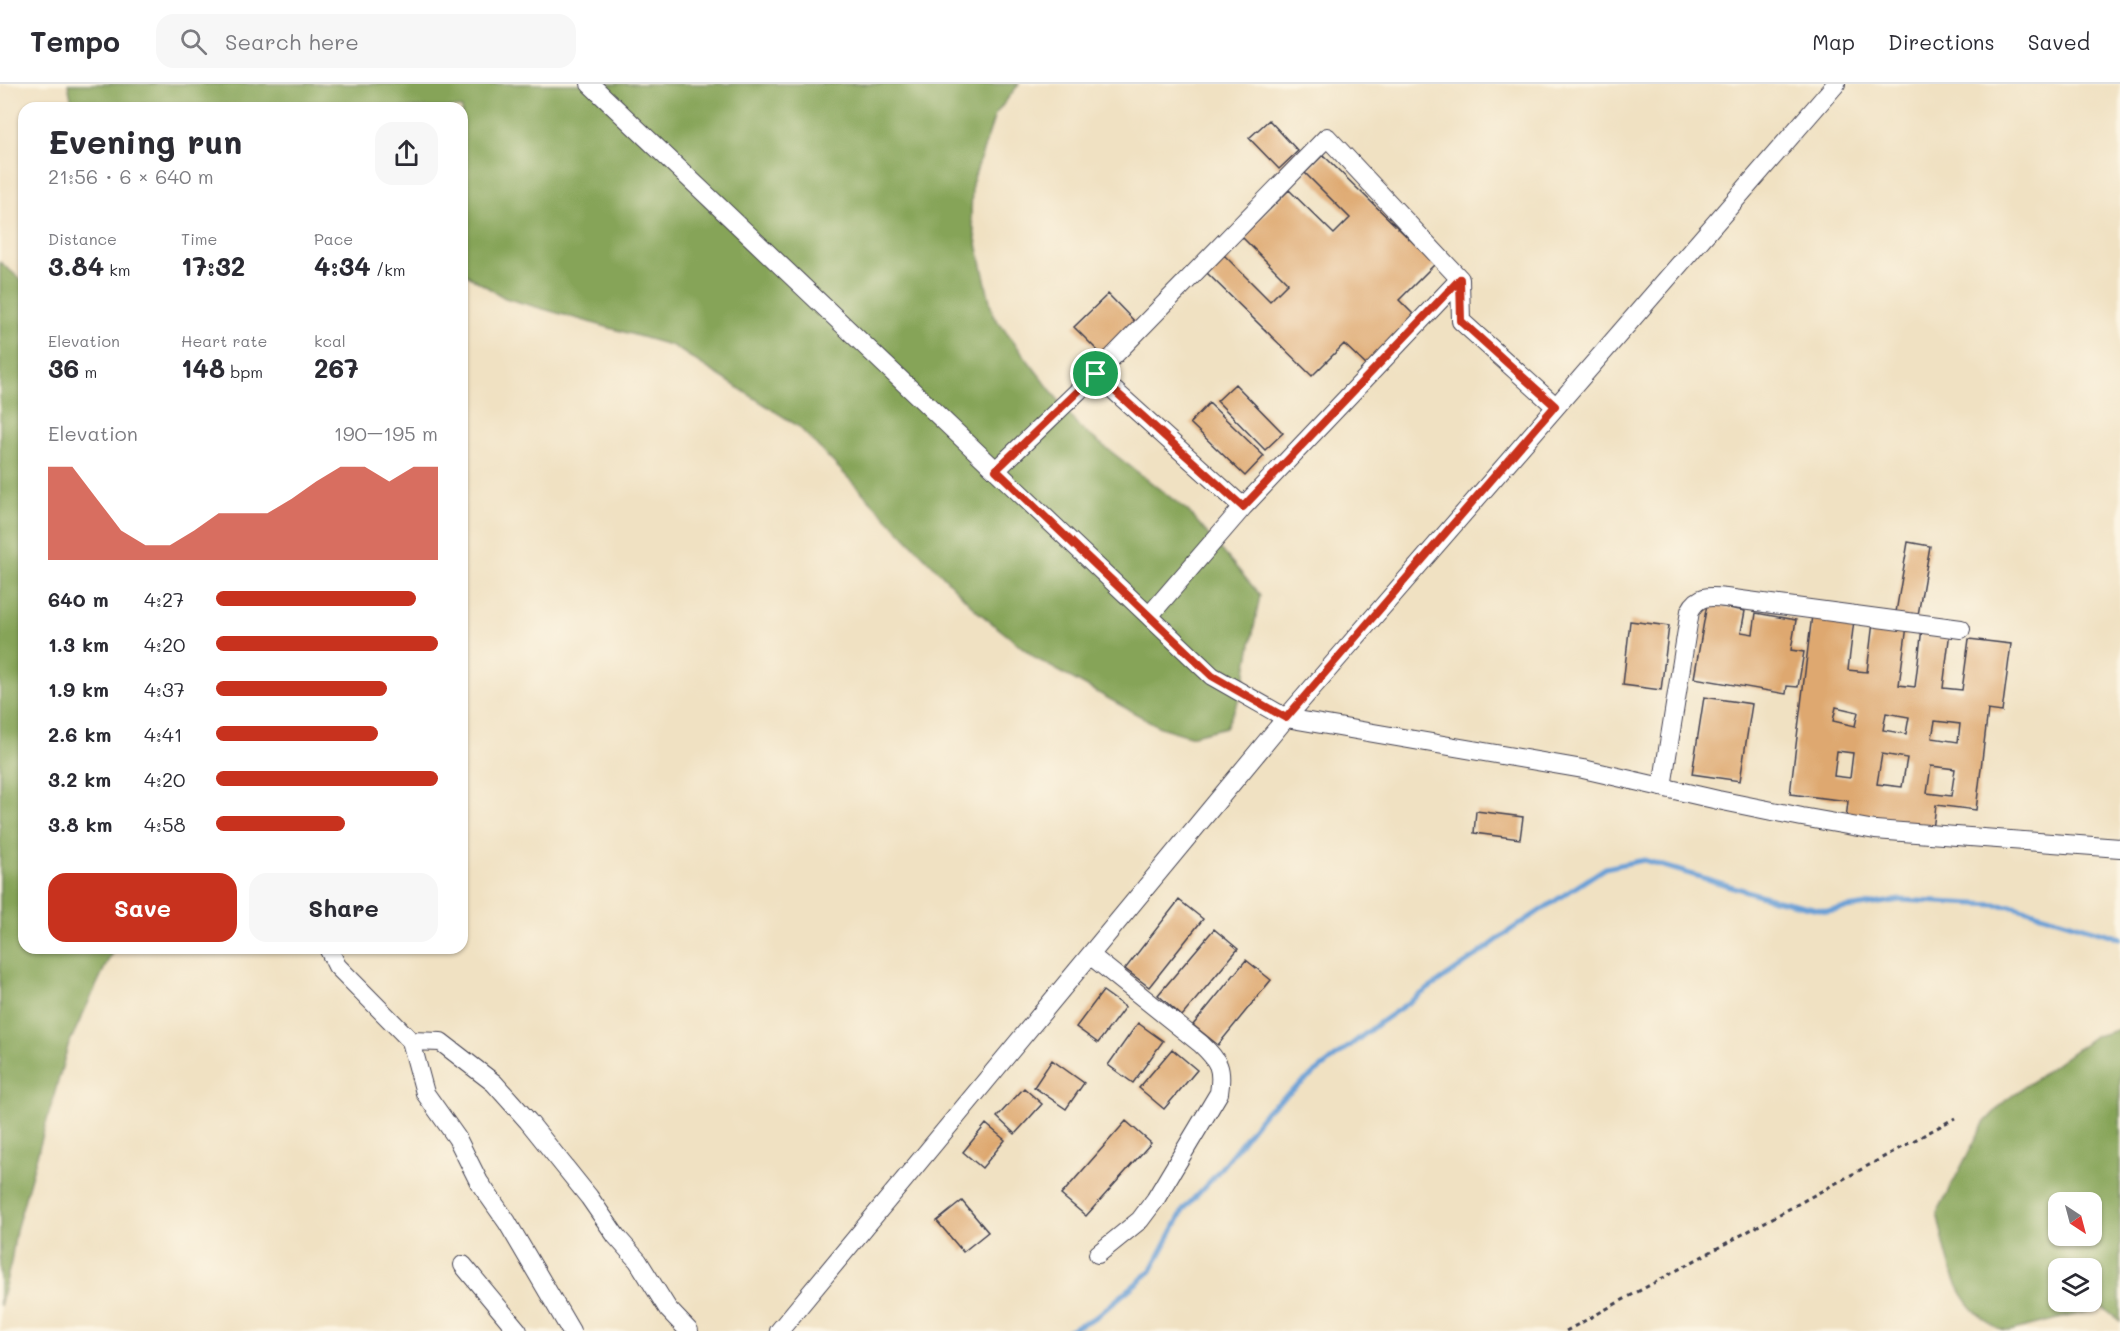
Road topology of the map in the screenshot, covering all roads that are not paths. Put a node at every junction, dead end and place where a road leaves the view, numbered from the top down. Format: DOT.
graph roads {
  1 [pos="590,84"];
  2 [pos="1836,84"];
  3 [pos="1460,279"];
  4 [pos="1428,313"];
  5 [pos="1461,321"];
  6 [pos="1096,374"];
  7 [pos="1555,406"];
  8 [pos="996,470"];
  9 [pos="1243,507"];
  10 [pos="1149,616"];
  11 [pos="1961,628"];
  12 [pos="1286,718"];
  13 [pos="1662,787"];
  14 [pos="2120,848"];
  15 [pos="331,954"];
  16 [pos="1090,955"];
  17 [pos="411,1041"];
  18 [pos="1098,1254"];
  19 [pos="463,1265"];
  20 [pos="518,1331"];
  21 [pos="571,1331"];
  22 [pos="689,1331"];
  23 [pos="779,1331"];
  1 -- 8 [label="street"];
  2 -- 7 [label="street"];
  3 -- 4 [label="street"];
  3 -- 5 [label="street"];
  3 -- 6 [label="street"];
  4 -- 5 [label="street"];
  4 -- 9 [label="street"];
  5 -- 7 [label="street"];
  6 -- 8 [label="street"];
  6 -- 9 [label="street"];
  7 -- 12 [label="street"];
  8 -- 10 [label="street"];
  9 -- 10 [label="street"];
  10 -- 12 [label="street"];
  11 -- 13 [label="street"];
  12 -- 13 [label="street"];
  12 -- 16 [label="street"];
  13 -- 14 [label="street"];
  15 -- 17 [label="street"];
  16 -- 18 [label="street"];
  16 -- 23 [label="street"];
  17 -- 21 [label="street"];
  17 -- 22 [label="street"];
  19 -- 20 [label="street"];
}
